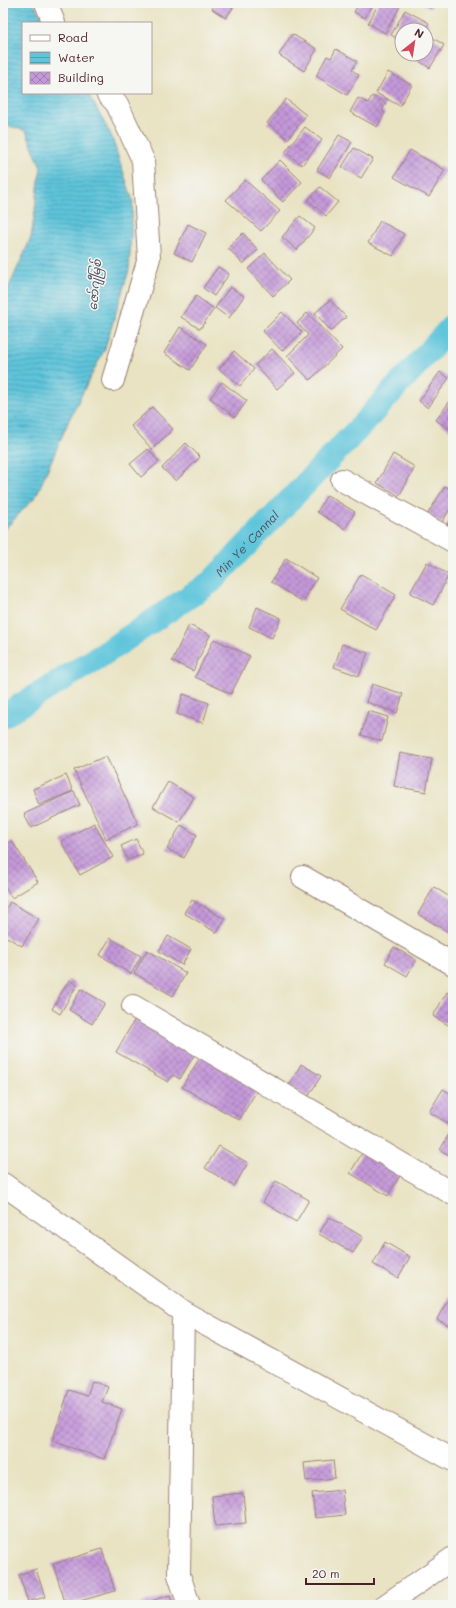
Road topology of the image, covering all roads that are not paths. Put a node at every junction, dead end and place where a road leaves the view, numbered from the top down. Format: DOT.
graph roads {
  1 [pos="46,3"];
  2 [pos="54,22"];
  3 [pos="107,94"];
  4 [pos="113,380"];
  5 [pos="342,480"];
  6 [pos="453,541"];
  7 [pos="302,877"];
  8 [pos="453,964"];
  9 [pos="133,1006"];
  10 [pos="3,1184"];
  11 [pos="453,1194"];
  12 [pos="183,1312"];
  13 [pos="453,1460"];
  14 [pos="453,1558"];
  15 [pos="189,1605"];
  16 [pos="386,1605"];
  1 -- 2 [label="street"];
  3 -- 4 [label="street"];
  5 -- 6 [label="street"];
  7 -- 8 [label="street"];
  9 -- 11 [label="street"];
  10 -- 12 [label="street"];
  12 -- 13 [label="street"];
  12 -- 15 [label="street"];
  14 -- 16 [label="street"];
}
